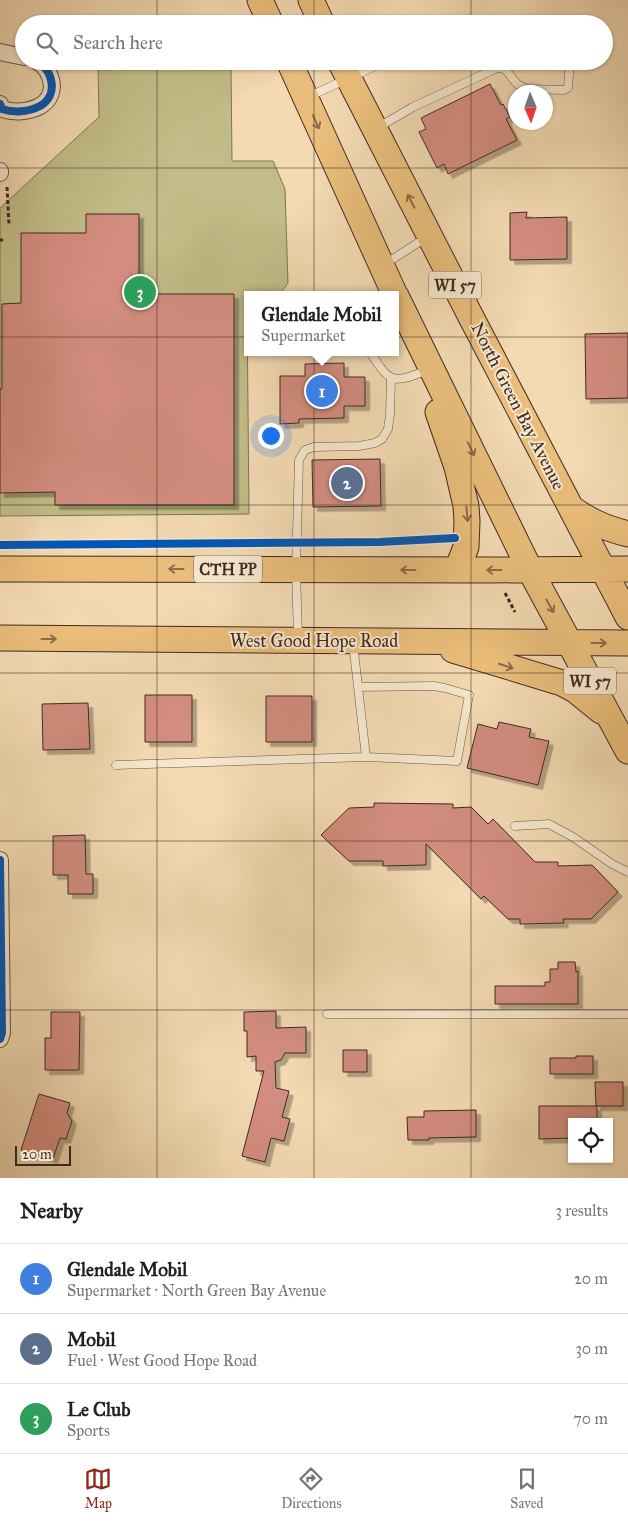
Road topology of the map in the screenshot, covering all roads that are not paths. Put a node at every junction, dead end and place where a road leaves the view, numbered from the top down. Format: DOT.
graph roads {
  1 [pos="260,0"];
  2 [pos="311,0"];
  3 [pos="267,15"];
  4 [pos="318,15"];
  5 [pos="0,52"];
  6 [pos="15,55"];
  7 [pos="47,70"];
  8 [pos="293,70"];
  9 [pos="345,70"];
  10 [pos="484,70"];
  11 [pos="506,70"];
  12 [pos="570,70"];
  13 [pos="306,98"];
  14 [pos="0,104"];
  15 [pos="375,129"];
  16 [pos="429,236"];
  17 [pos="381,266"];
  18 [pos="393,291"];
  19 [pos="399,304"];
  20 [pos="399,305"];
  21 [pos="372,356"];
  22 [pos="424,371"];
  23 [pos="391,378"];
  24 [pos="571,508"];
  25 [pos="628,534"];
  26 [pos="0,569"];
  27 [pos="602,569"];
  28 [pos="628,569"];
  29 [pos="296,570"];
  30 [pos="457,570"];
  31 [pos="530,570"];
  32 [pos="628,617"];
  33 [pos="0,638"];
  34 [pos="299,641"];
  35 [pos="352,641"];
  36 [pos="426,642"];
  37 [pos="570,643"];
  38 [pos="628,643"];
  39 [pos="358,687"];
  40 [pos="611,719"];
  41 [pos="628,751"];
  42 [pos="366,757"];
  43 [pos="116,765"];
  44 [pos="515,826"];
  45 [pos="0,860"];
  46 [pos="628,872"];
  47 [pos="326,1014"];
  48 [pos="628,1014"];
  49 [pos="0,1039"];
  1 -- 3 [label="main road"];
  2 -- 4 [label="main road"];
  5 -- 6 [label="street"];
  7 -- 14 [label="street"];
  8 -- 13 [label="main road, WI 57"];
  9 -- 13 [label="lane"];
  9 -- 15 [label="main road, North Green Bay Avenue / WI 57"];
  10 -- 15 [label="lane"];
  11 -- 12 [label="lane"];
  13 -- 17 [label="main road, WI 57, one-way"];
  16 -- 15 [label="main road, North Green Bay Avenue / WI 57, one-way"];
  16 -- 17 [label="lane"];
  16 -- 24 [label="main road, North Green Bay Avenue / WI 57"];
  17 -- 18 [label="main road, WI 57"];
  19 -- 31 [label="main road, WI 57, one-way"];
  20 -- 22 [label="main road"];
  21 -- 23 [label="lane"];
  22 -- 23 [label="lane"];
  22 -- 30 [label="main road, one-way"];
  23 -- 29 [label="lane"];
  24 -- 25 [label="main road"];
  24 -- 27 [label="main road, North Green Bay Avenue / WI 57"];
  29 -- 26 [label="main road, CTH PP, one-way"];
  27 -- 28 [label="main road, CTH PP"];
  27 -- 31 [label="main road, CTH PP"];
  27 -- 32 [label="main road, North Green Bay Avenue / WI 57"];
  30 -- 29 [label="main road, CTH PP, one-way"];
  29 -- 34 [label="lane"];
  31 -- 30 [label="main road, CTH PP, one-way"];
  31 -- 37 [label="main road, WI 57, one-way"];
  33 -- 34 [label="main road, West Good Hope Road, one-way"];
  34 -- 35 [label="main road, West Good Hope Road"];
  35 -- 36 [label="main road, West Good Hope Road"];
  35 -- 39 [label="lane"];
  36 -- 37 [label="main road, West Good Hope Road"];
  36 -- 40 [label="main road, one-way"];
  37 -- 38 [label="main road, West Good Hope Road, one-way"];
  37 -- 40 [label="main road, WI 57"];
  39 -- 42 [label="lane"];
  39 -- 42 [label="lane"];
  40 -- 41 [label="main road, WI 57"];
  42 -- 43 [label="lane"];
  44 -- 46 [label="lane"];
  45 -- 49 [label="street"];
  47 -- 48 [label="lane"];
}
